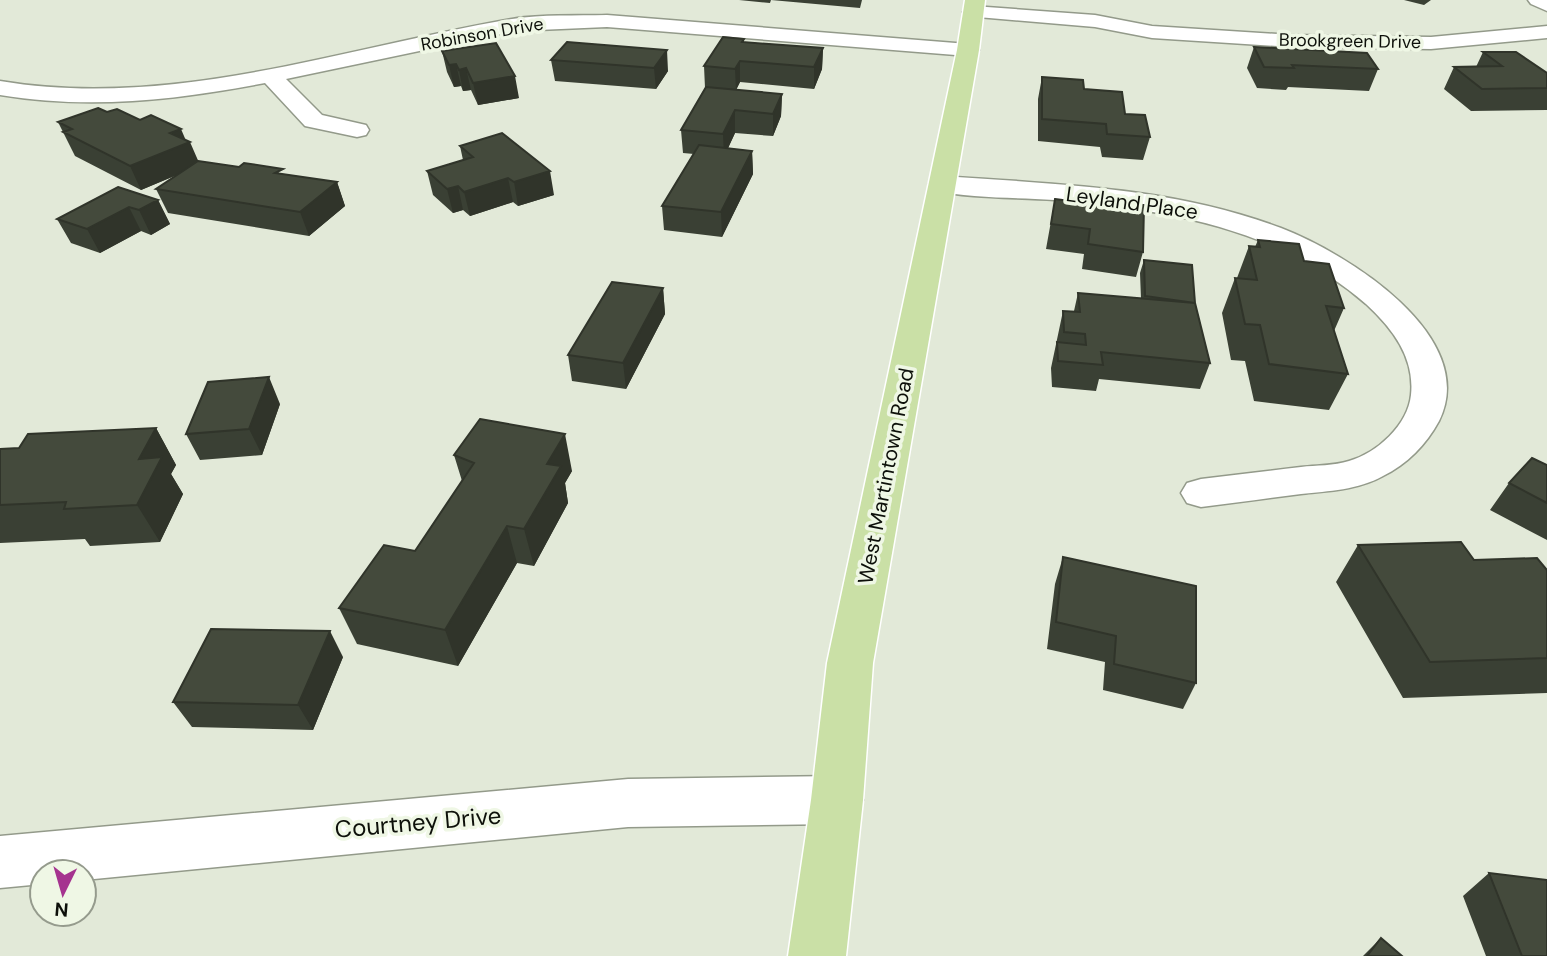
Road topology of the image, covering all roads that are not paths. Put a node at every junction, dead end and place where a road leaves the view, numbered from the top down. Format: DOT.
graph roads {
  1 [pos="1538,0"];
  2 [pos="1547,5"];
  3 [pos="972,22"];
  4 [pos="1547,32"];
  5 [pos="270,75"];
  6 [pos="0,88"];
  7 [pos="357,130"];
  8 [pos="942,184"];
  9 [pos="1201,493"];
  10 [pos="837,800"];
  11 [pos="0,862"];
  12 [pos="817,956"];
  1 -- 2 [label="street"];
  3 -- 4 [label="street, Brookgreen Drive"];
  3 -- 5 [label="street, Robinson Drive"];
  3 -- 8 [label="main road, West Martintown Road"];
  5 -- 6 [label="street, Robinson Drive"];
  5 -- 7 [label="street"];
  8 -- 9 [label="street, Leyland Place"];
  8 -- 10 [label="main road, West Martintown Road"];
  10 -- 11 [label="street, Courtney Drive"];
  10 -- 12 [label="main road, West Martintown Road"];
}
